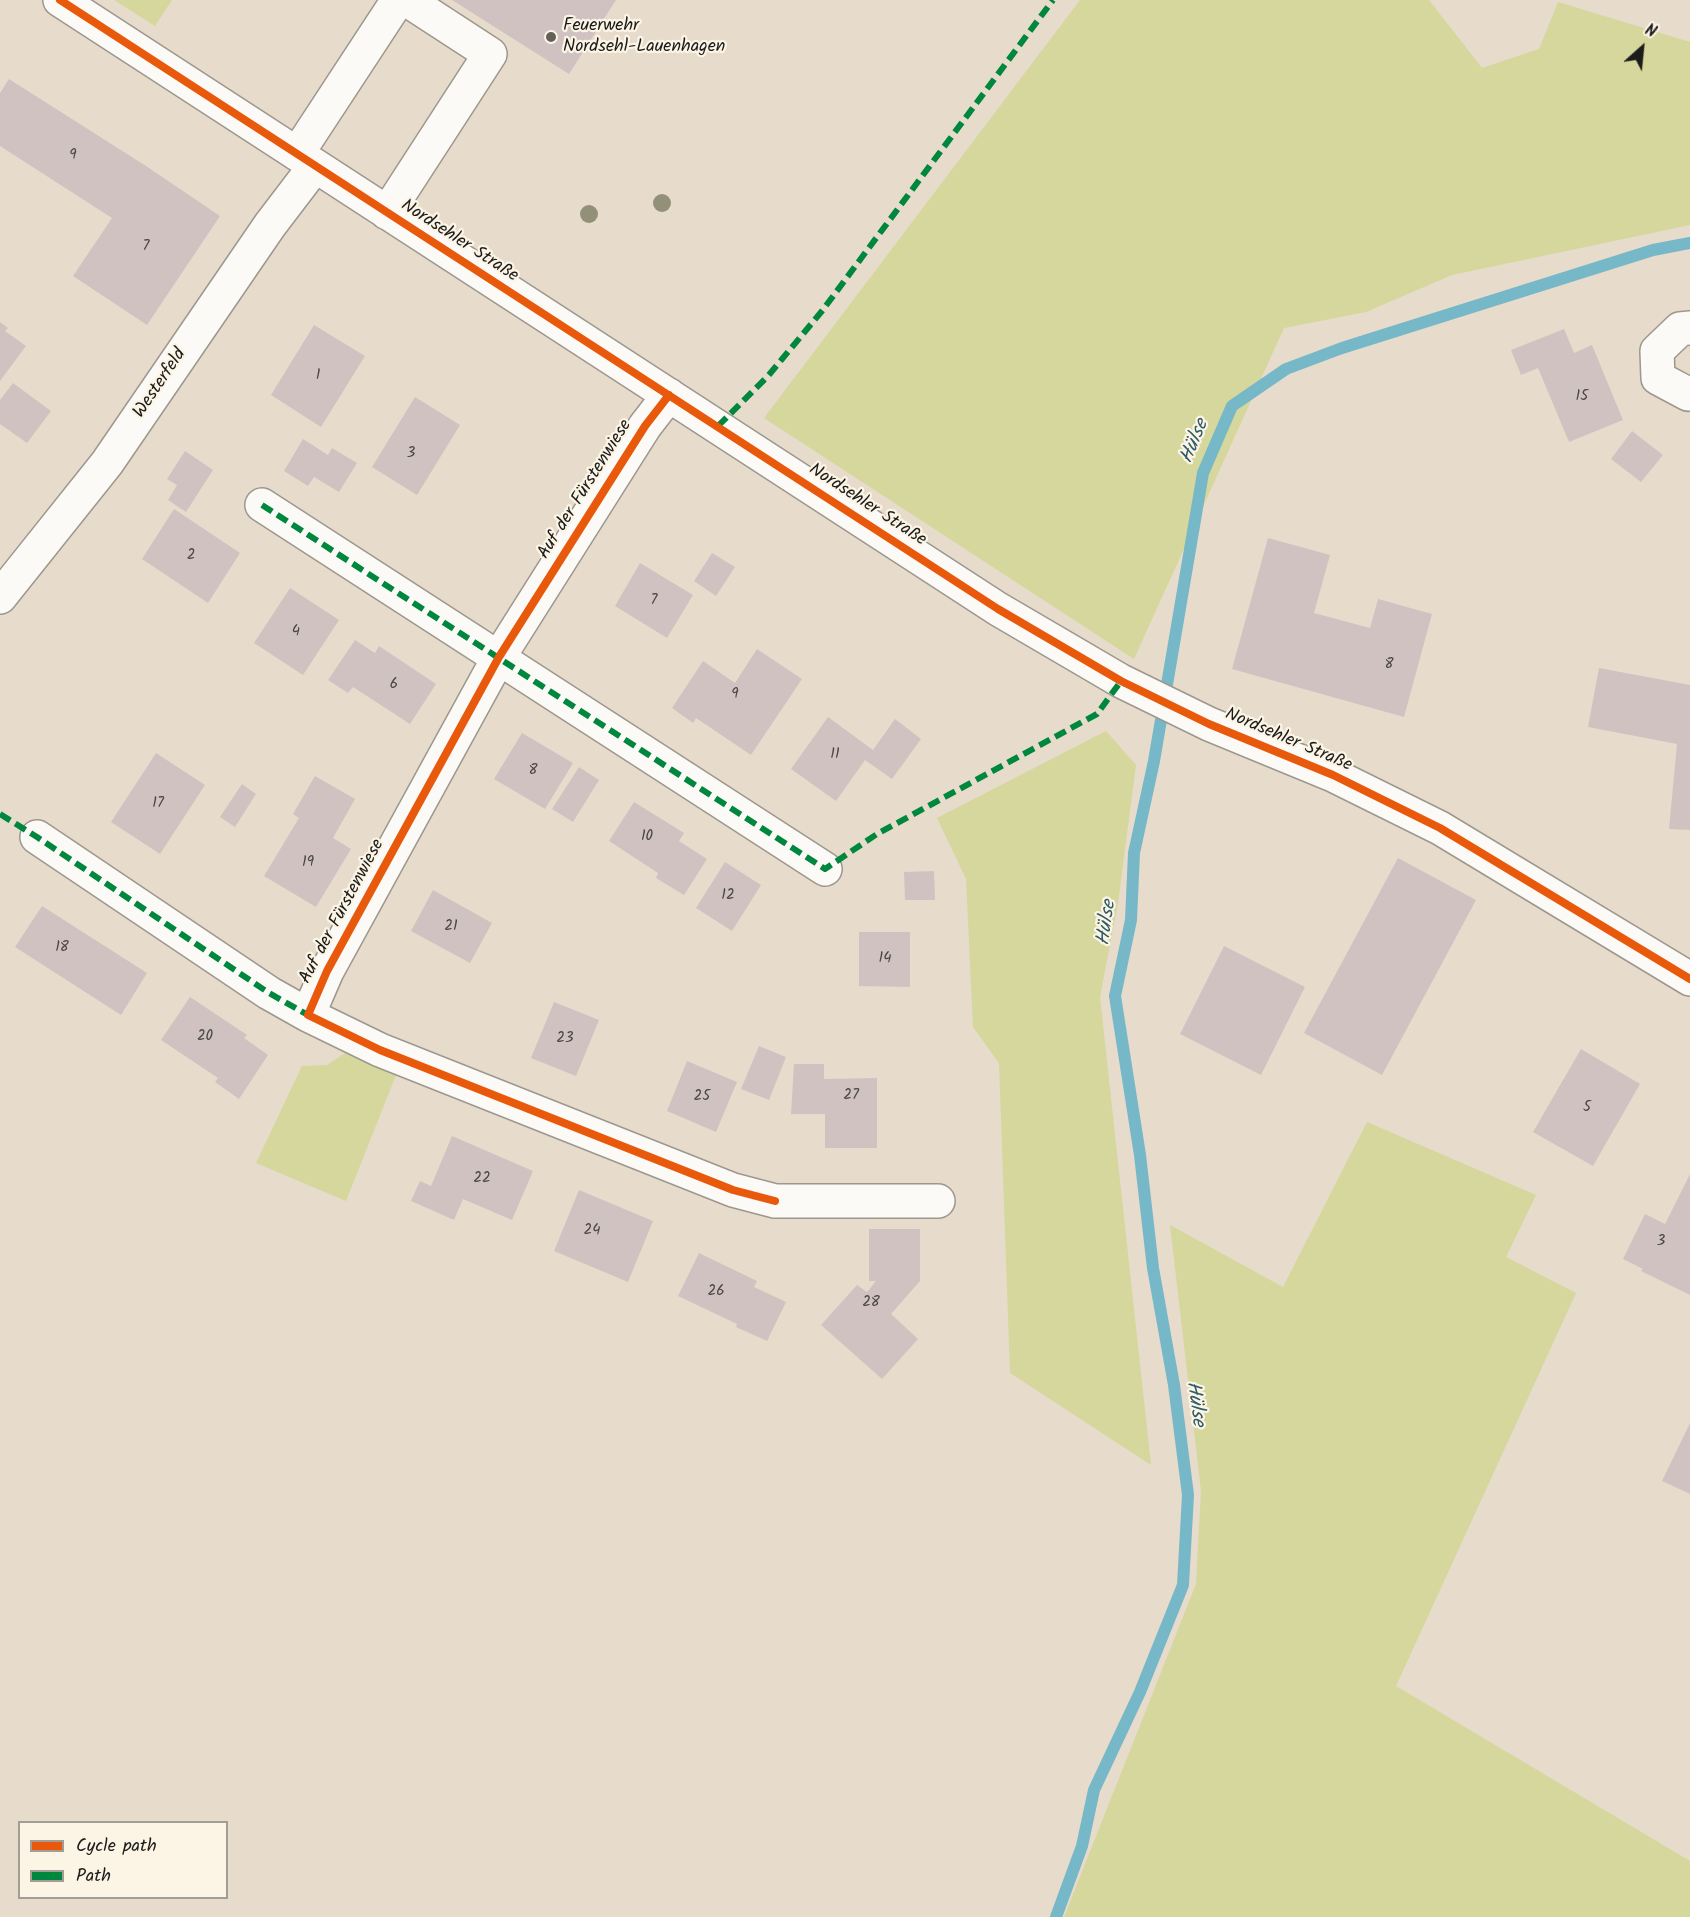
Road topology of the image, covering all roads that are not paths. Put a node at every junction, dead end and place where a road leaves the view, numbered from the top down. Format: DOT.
graph roads {
  1 [pos="60,0"];
  2 [pos="398,0"];
  3 [pos="407,0"];
  4 [pos="306,160"];
  5 [pos="387,213"];
  6 [pos="1690,328"];
  7 [pos="1690,393"];
  8 [pos="669,395"];
  9 [pos="262,505"];
  10 [pos="0,597"];
  11 [pos="499,657"];
  12 [pos="37,837"];
  13 [pos="825,869"];
  14 [pos="1690,979"];
  15 [pos="308,1015"];
  16 [pos="938,1201"];
  1 -- 4 [label="street, Nordsehler Straße"];
  2 -- 4 [label="street, Westerfeld"];
  3 -- 5 [label="street"];
  4 -- 5 [label="street, Nordsehler Straße"];
  4 -- 10 [label="street, Westerfeld"];
  5 -- 8 [label="street, Nordsehler Straße"];
  6 -- 7 [label="street"];
  8 -- 11 [label="street, Auf der Fürstenwiese"];
  8 -- 14 [label="street, Nordsehler Straße"];
  9 -- 11 [label="street"];
  11 -- 13 [label="street"];
  11 -- 15 [label="street, Auf der Fürstenwiese"];
  12 -- 15 [label="street, Auf der Fürstenwiese"];
  15 -- 16 [label="street, Auf der Fürstenwiese"];
}
